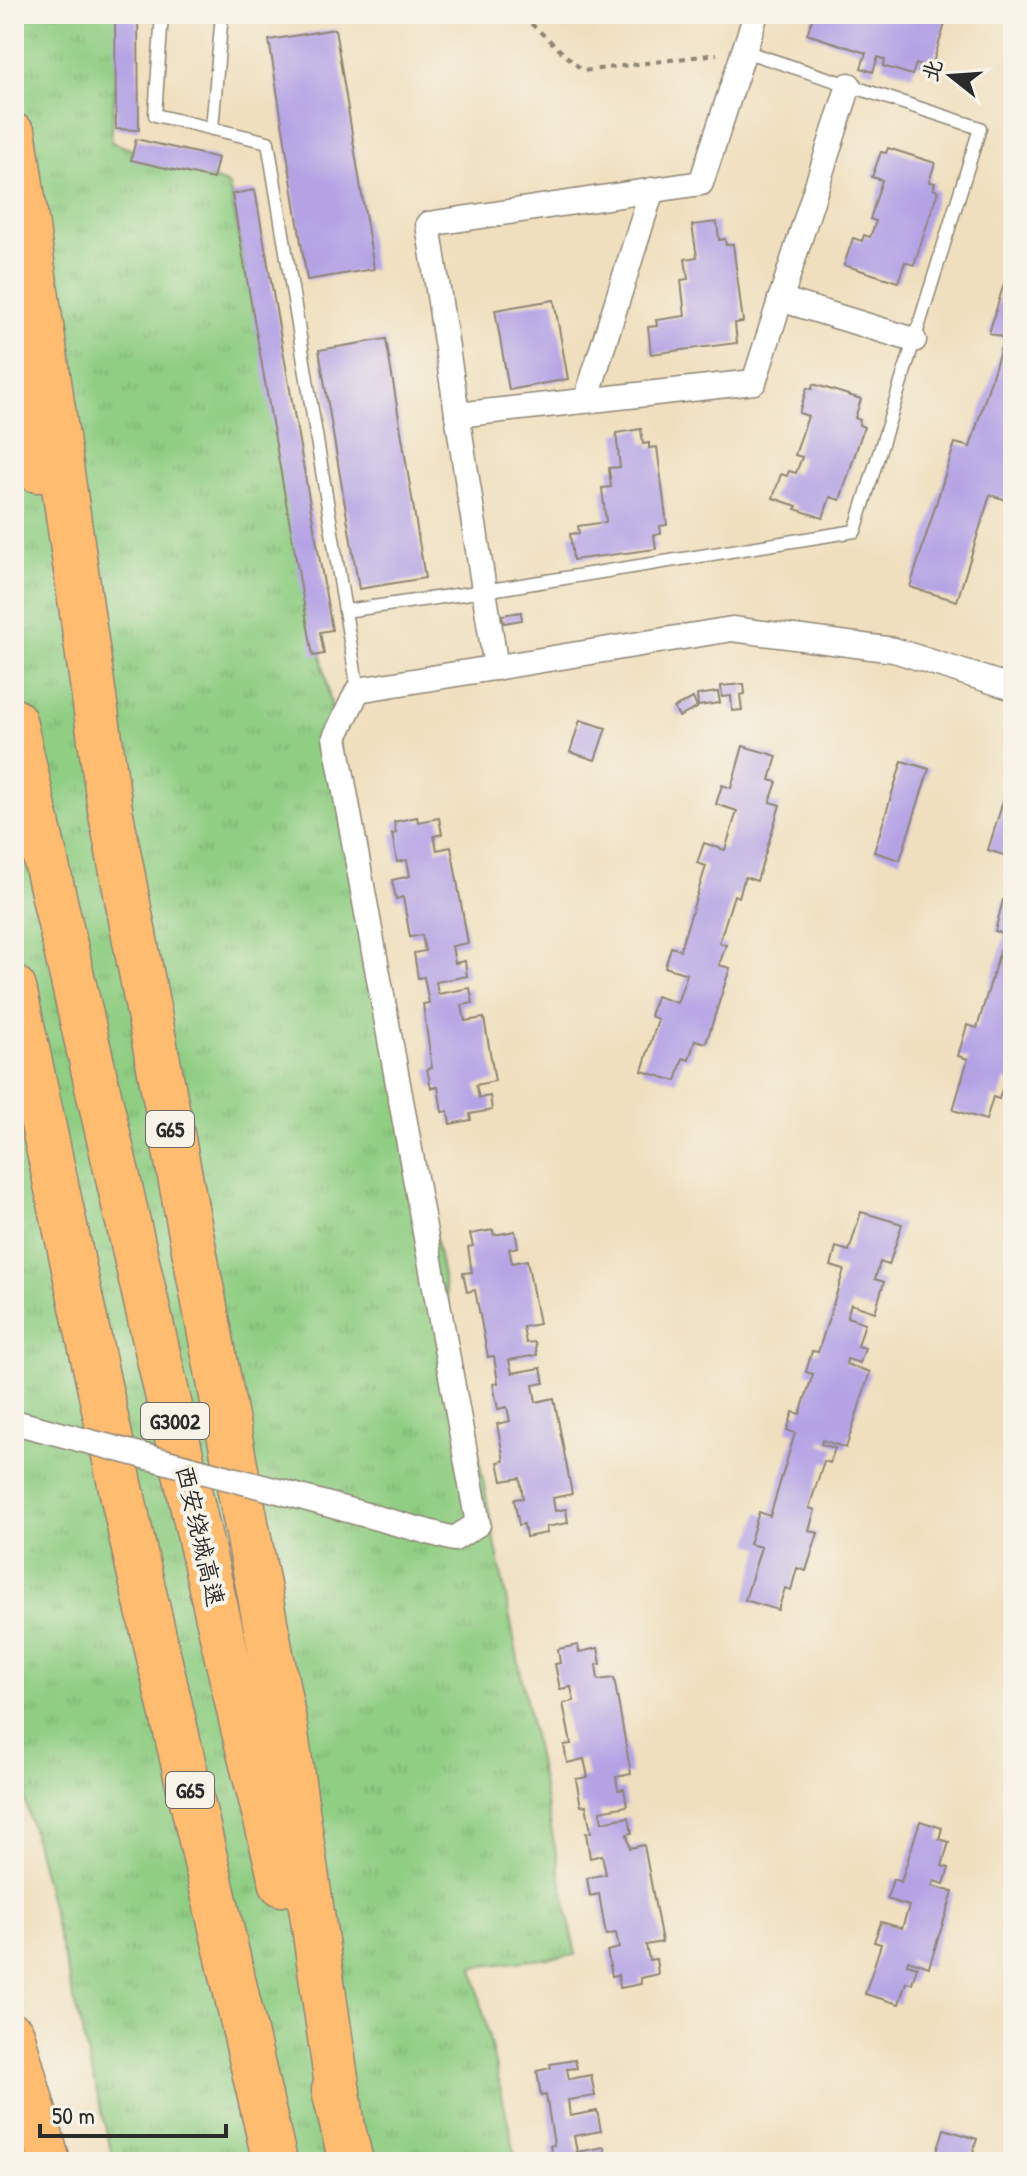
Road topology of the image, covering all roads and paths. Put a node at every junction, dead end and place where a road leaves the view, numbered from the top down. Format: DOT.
graph roads {
  1 [pos="162,14"];
  2 [pos="222,14"];
  3 [pos="525,14"];
  4 [pos="756,14"];
  5 [pos="744,51"];
  6 [pos="849,85"];
  7 [pos="212,129"];
  8 [pos="14,136"];
  9 [pos="652,190"];
  10 [pos="780,299"];
  11 [pos="914,340"];
  12 [pos="14,366"];
  13 [pos="586,400"];
  14 [pos="457,415"];
  15 [pos="484,591"];
  16 [pos="345,611"];
  17 [pos="496,668"];
  18 [pos="1013,688"];
  19 [pos="358,690"];
  20 [pos="14,721"];
  21 [pos="110,809"];
  22 [pos="14,988"];
  23 [pos="14,1103"];
  24 [pos="106,1418"];
  25 [pos="14,1422"];
  26 [pos="14,2034"];
  27 [pos="342,2120"];
  28 [pos="50,2162"];
  29 [pos="275,2162"];
  30 [pos="351,2162"];
  1 -- 7 [label="lane"];
  2 -- 7 [label="lane"];
  3 -- 5 [label="path"];
  4 -- 5 [label="street"];
  5 -- 6 [label="lane"];
  5 -- 9 [label="street"];
  6 -- 10 [label="street"];
  6 -- 11 [label="lane"];
  7 -- 16 [label="lane"];
  8 -- 21 [label="highway, G65"];
  9 -- 13 [label="street"];
  9 -- 14 [label="street"];
  10 -- 11 [label="street"];
  10 -- 13 [label="street"];
  11 -- 15 [label="lane"];
  12 -- 21 [label="highway"];
  13 -- 14 [label="street"];
  14 -- 15 [label="street"];
  15 -- 16 [label="lane"];
  15 -- 17 [label="street"];
  16 -- 19 [label="lane"];
  17 -- 18 [label="street"];
  17 -- 19 [label="street"];
  19 -- 25 [label="street, bridge"];
  20 -- 27 [label="highway, 西安绕城高速 / G3002"];
  21 -- 27 [label="highway, G65"];
  22 -- 24 [label="highway, G65"];
  23 -- 24 [label="highway"];
  24 -- 29 [label="highway, G65"];
  26 -- 28 [label="highway"];
  27 -- 30 [label="highway, 西安绕城高速 / G65"];
}
